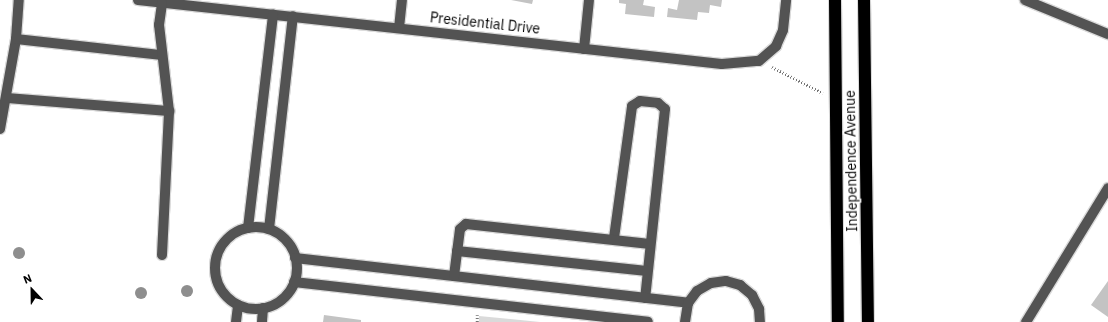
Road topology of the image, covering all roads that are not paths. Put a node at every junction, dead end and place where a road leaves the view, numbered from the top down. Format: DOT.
graph roads {
  1 [pos="19,0"];
  2 [pos="138,0"];
  3 [pos="402,0"];
  4 [pos="589,0"];
  5 [pos="786,0"];
  6 [pos="835,0"];
  7 [pos="864,0"];
  8 [pos="1025,0"];
  9 [pos="162,3"];
  10 [pos="273,14"];
  11 [pos="293,16"];
  12 [pos="399,28"];
  13 [pos="1108,34"];
  14 [pos="16,39"];
  15 [pos="584,48"];
  16 [pos="162,55"];
  17 [pos="6,98"];
  18 [pos="169,111"];
  19 [pos="0,129"];
  20 [pos="1108,188"];
  21 [pos="248,228"];
  22 [pos="269,229"];
  23 [pos="614,238"];
  24 [pos="650,244"];
  25 [pos="457,251"];
  26 [pos="162,255"];
  27 [pos="295,258"];
  28 [pos="647,271"];
  29 [pos="454,276"];
  30 [pos="294,282"];
  31 [pos="645,298"];
  32 [pos="688,303"];
  33 [pos="238,305"];
  34 [pos="263,308"];
  35 [pos="236,322"];
  36 [pos="262,322"];
  37 [pos="648,322"];
  38 [pos="686,322"];
  39 [pos="760,322"];
  40 [pos="838,322"];
  41 [pos="868,322"];
  42 [pos="1026,322"];
  1 -- 14 [label="street"];
  2 -- 9 [label="street, Presidential Drive"];
  3 -- 12 [label="street"];
  4 -- 15 [label="street"];
  5 -- 15 [label="street, Presidential Drive"];
  6 -- 40 [label="highway, Independence Avenue"];
  7 -- 41 [label="highway, Independence Avenue"];
  8 -- 13 [label="street"];
  9 -- 10 [label="street, Presidential Drive"];
  9 -- 16 [label="street"];
  10 -- 11 [label="street, Presidential Drive"];
  10 -- 21 [label="street"];
  11 -- 12 [label="street, Presidential Drive"];
  11 -- 22 [label="street"];
  12 -- 15 [label="street, Presidential Drive"];
  14 -- 16 [label="street"];
  14 -- 17 [label="street"];
  16 -- 18 [label="street"];
  17 -- 18 [label="street"];
  17 -- 19 [label="street"];
  18 -- 26 [label="street"];
  20 -- 42 [label="street"];
  21 -- 22 [label="street"];
  21 -- 33 [label="street"];
  22 -- 27 [label="street"];
  23 -- 24 [label="street"];
  23 -- 24 [label="street"];
  23 -- 25 [label="street"];
  24 -- 28 [label="street"];
  25 -- 28 [label="street"];
  25 -- 29 [label="street"];
  27 -- 29 [label="street"];
  27 -- 30 [label="street"];
  28 -- 31 [label="street"];
  29 -- 31 [label="street"];
  30 -- 34 [label="street"];
  30 -- 37 [label="street"];
  31 -- 32 [label="street"];
  32 -- 38 [label="street"];
  32 -- 39 [label="street"];
  33 -- 34 [label="street"];
  33 -- 35 [label="street"];
  34 -- 36 [label="street"];
}
